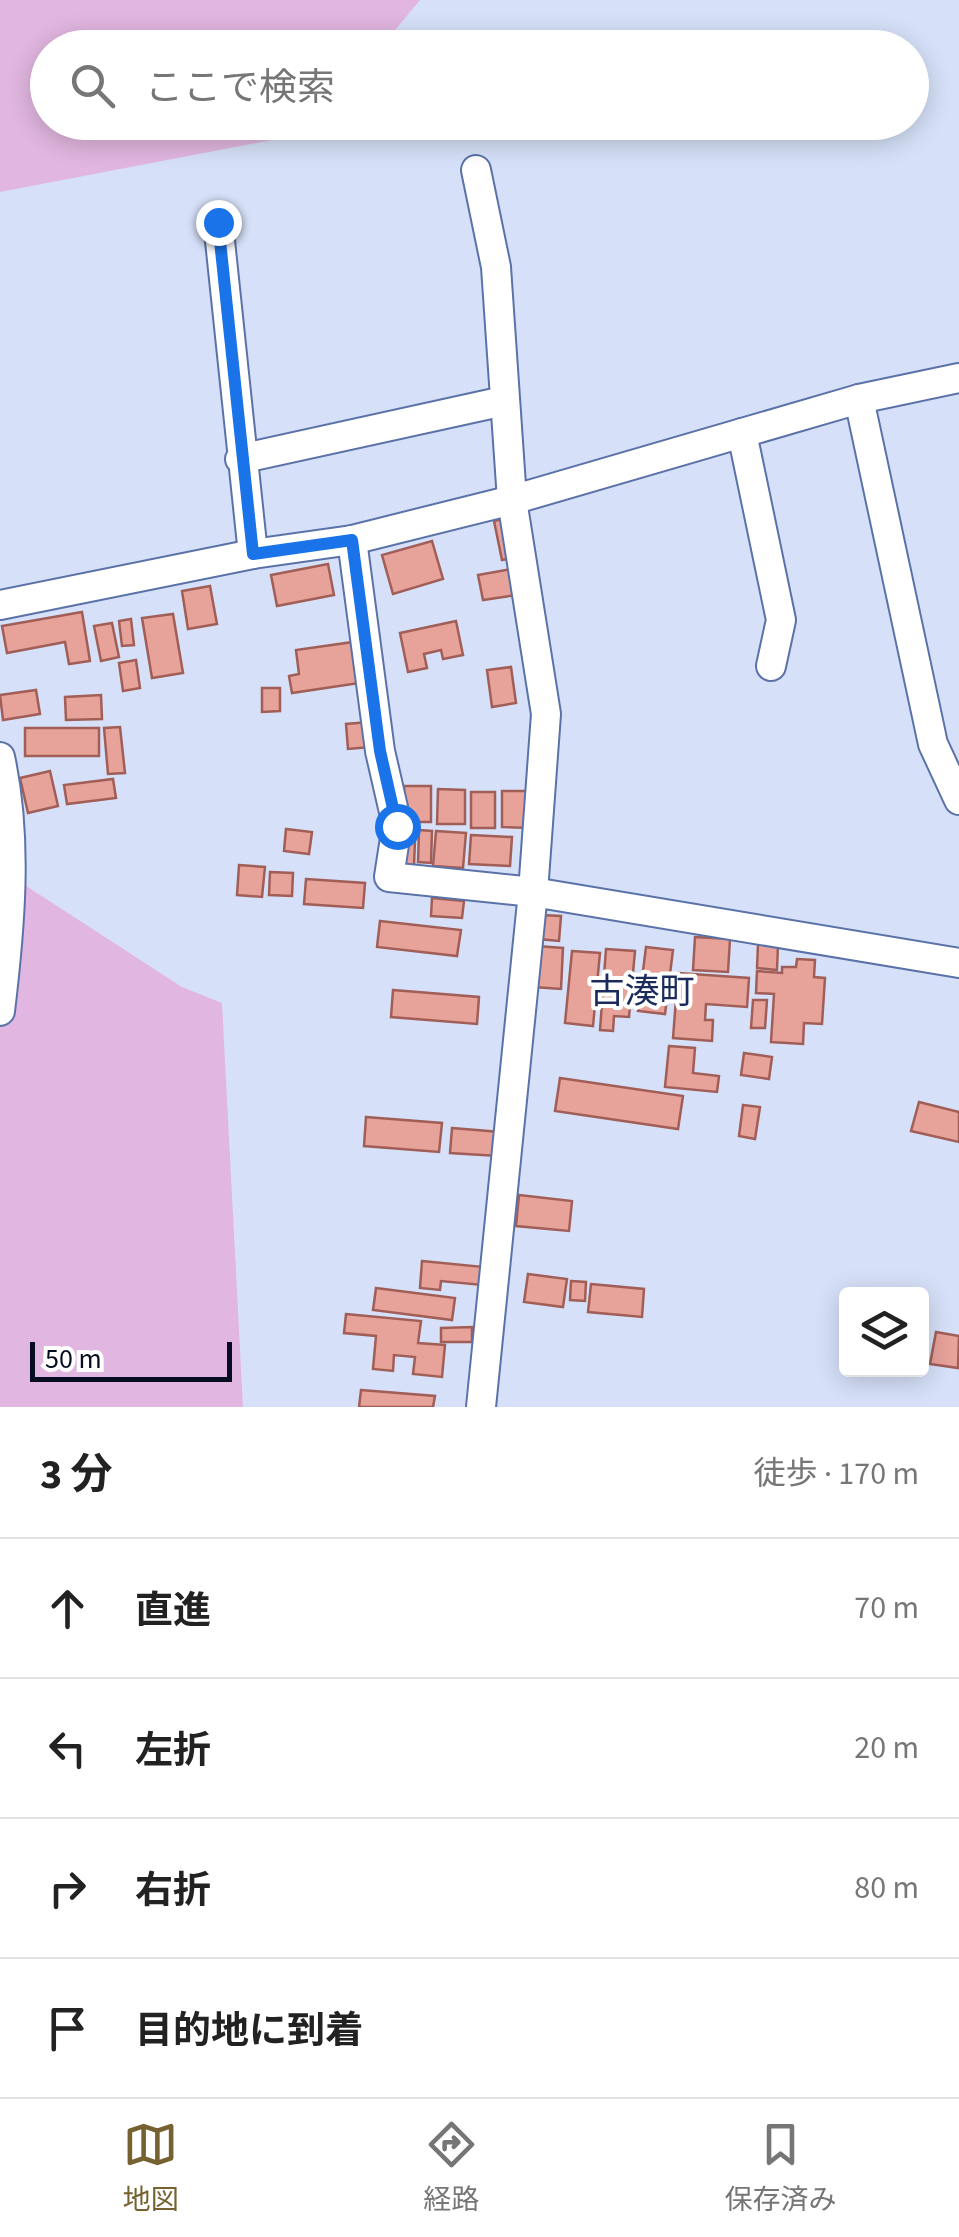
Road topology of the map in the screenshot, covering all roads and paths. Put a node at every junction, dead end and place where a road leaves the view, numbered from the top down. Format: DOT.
graph roads {
  1 [pos="476,170"];
  2 [pos="218,222"];
  3 [pos="959,378"];
  4 [pos="859,399"];
  5 [pos="504,400"];
  6 [pos="742,434"];
  7 [pos="240,459"];
  8 [pos="512,500"];
  9 [pos="352,540"];
  10 [pos="253,554"];
  11 [pos="0,605"];
  12 [pos="770,666"];
  13 [pos="0,757"];
  14 [pos="959,800"];
  15 [pos="533,892"];
  16 [pos="959,964"];
  17 [pos="0,1011"];
  18 [pos="481,1407"];
  1 -- 5 [label="street"];
  2 -- 7 [label="street"];
  3 -- 4 [label="street"];
  4 -- 6 [label="street"];
  4 -- 14 [label="street"];
  5 -- 7 [label="street"];
  5 -- 8 [label="street"];
  6 -- 8 [label="street"];
  6 -- 12 [label="street"];
  7 -- 10 [label="street"];
  8 -- 9 [label="street"];
  8 -- 15 [label="street"];
  9 -- 10 [label="street"];
  9 -- 15 [label="street"];
  10 -- 11 [label="street"];
  13 -- 17 [label="street"];
  15 -- 16 [label="street"];
  15 -- 18 [label="street"];
}
